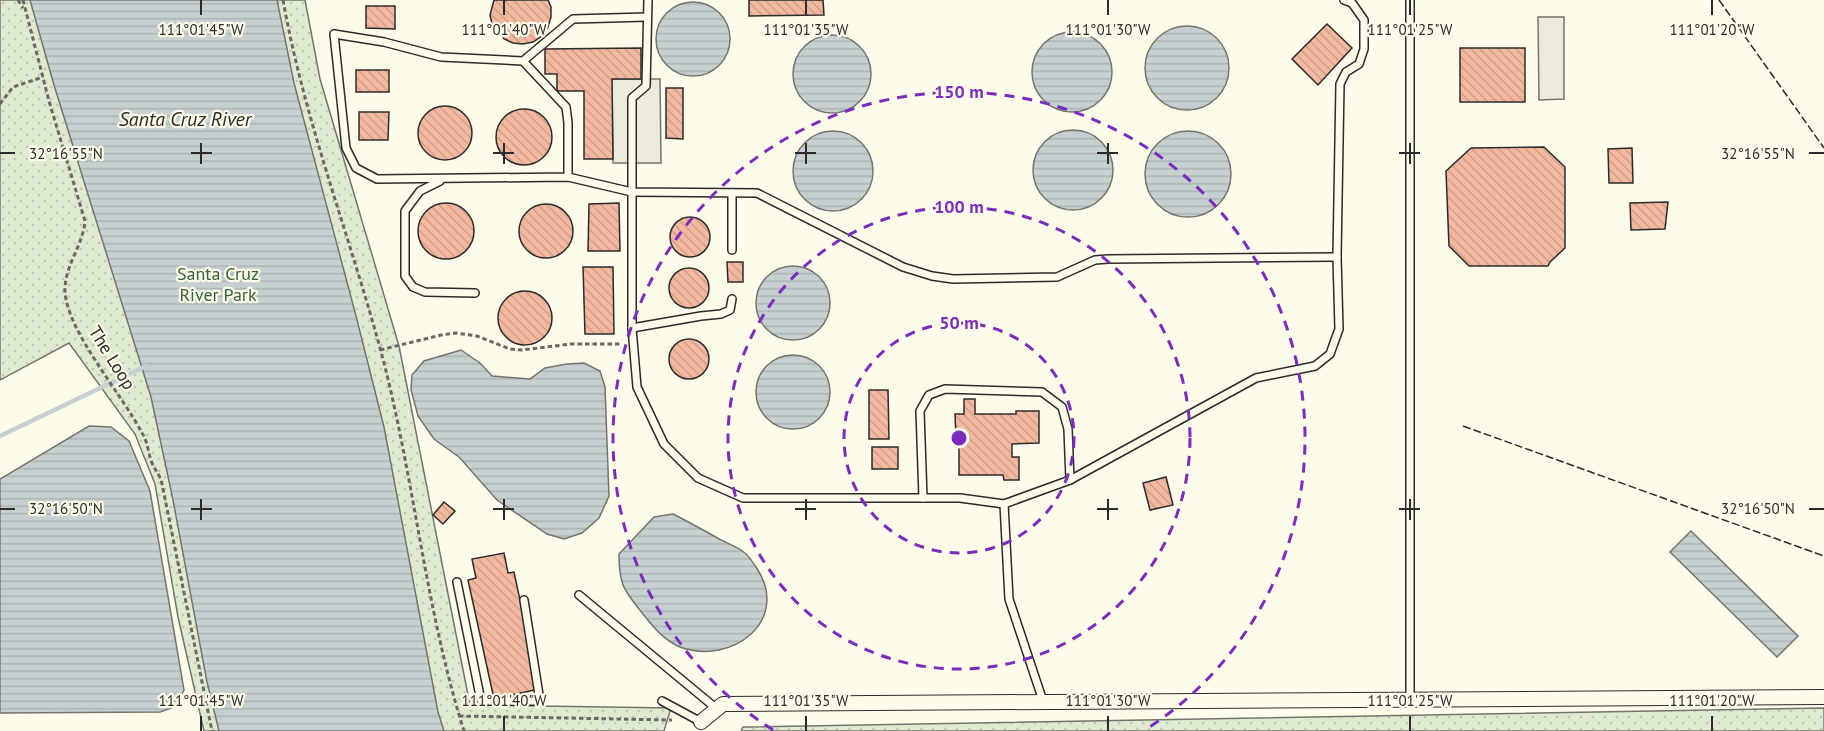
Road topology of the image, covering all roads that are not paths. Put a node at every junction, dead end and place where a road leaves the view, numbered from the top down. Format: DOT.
graph roads {
  1 [pos="648,0"];
  2 [pos="1344,0"];
  3 [pos="1410,0"];
  4 [pos="647,17"];
  5 [pos="523,61"];
  6 [pos="568,177"];
  7 [pos="442,179"];
  8 [pos="632,192"];
  9 [pos="732,193"];
  10 [pos="732,250"];
  11 [pos="1337,257"];
  12 [pos="475,293"];
  13 [pos="732,299"];
  14 [pos="632,328"];
  15 [pos="1070,480"];
  16 [pos="923,498"];
  17 [pos="1004,504"];
  18 [pos="457,582"];
  19 [pos="579,595"];
  20 [pos="524,600"];
  21 [pos="1824,697"];
  22 [pos="1410,699"];
  23 [pos="662,701"];
  24 [pos="1043,701"];
  25 [pos="717,709"];
  26 [pos="701,722"];
  1 -- 4 [label="lane"];
  2 -- 11 [label="lane"];
  3 -- 22 [label="lane"];
  4 -- 5 [label="lane"];
  4 -- 8 [label="lane"];
  5 -- 6 [label="lane"];
  5 -- 7 [label="lane"];
  6 -- 7 [label="lane"];
  6 -- 8 [label="lane"];
  7 -- 12 [label="lane"];
  8 -- 9 [label="lane"];
  8 -- 14 [label="lane"];
  9 -- 10 [label="lane"];
  9 -- 11 [label="lane"];
  11 -- 15 [label="lane"];
  13 -- 14 [label="lane"];
  14 -- 16 [label="lane"];
  15 -- 16 [label="lane"];
  15 -- 17 [label="lane"];
  16 -- 17 [label="lane"];
  17 -- 24 [label="lane"];
  18 -- 20 [label="lane"];
  19 -- 25 [label="lane"];
  21 -- 22 [label="street"];
  22 -- 24 [label="street"];
  23 -- 26 [label="lane"];
  24 -- 25 [label="street"];
  25 -- 26 [label="street"];
}
